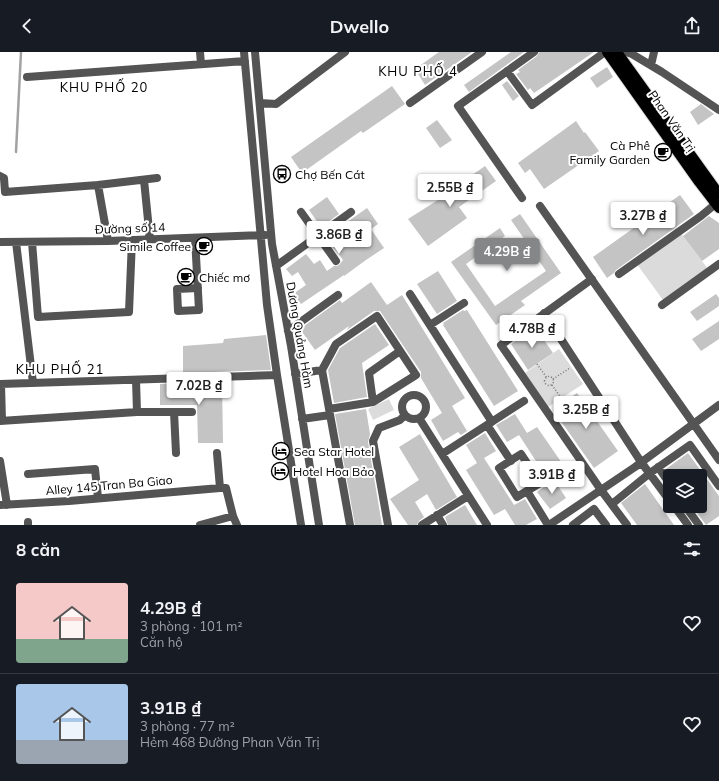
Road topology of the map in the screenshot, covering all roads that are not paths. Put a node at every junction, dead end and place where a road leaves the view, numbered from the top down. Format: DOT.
graph roads {
  1 [pos="200,52"];
  2 [pos="244,52"];
  3 [pos="255,52"];
  4 [pos="345,52"];
  5 [pos="482,52"];
  6 [pos="534,52"];
  7 [pos="606,52"];
  8 [pos="617,52"];
  9 [pos="626,52"];
  10 [pos="654,52"];
  11 [pos="245,61"];
  12 [pos="201,64"];
  13 [pos="651,65"];
  14 [pos="507,71"];
  15 [pos="27,77"];
  16 [pos="260,103"];
  17 [pos="410,103"];
  18 [pos="719,110"];
  19 [pos="0,176"];
  20 [pos="158,178"];
  21 [pos="144,180"];
  22 [pos="98,185"];
  23 [pos="522,198"];
  24 [pos="718,202"];
  25 [pos="540,206"];
  26 [pos="301,212"];
  27 [pos="351,212"];
  28 [pos="271,235"];
  29 [pos="261,236"];
  30 [pos="319,236"];
  31 [pos="195,238"];
  32 [pos="132,240"];
  33 [pos="150,240"];
  34 [pos="108,241"];
  35 [pos="0,242"];
  36 [pos="16,242"];
  37 [pos="32,242"];
  38 [pos="336,261"];
  39 [pos="719,264"];
  40 [pos="276,266"];
  41 [pos="619,274"];
  42 [pos="592,279"];
  43 [pos="198,288"];
  44 [pos="410,294"];
  45 [pos="338,295"];
  46 [pos="464,303"];
  47 [pos="662,305"];
  48 [pos="544,313"];
  49 [pos="430,325"];
  50 [pos="288,331"];
  51 [pos="400,351"];
  52 [pos="322,370"];
  53 [pos="295,374"];
  54 [pos="277,375"];
  55 [pos="136,380"];
  56 [pos="33,383"];
  57 [pos="0,384"];
  58 [pos="400,385"];
  59 [pos="407,397"];
  60 [pos="524,401"];
  61 [pos="373,402"];
  62 [pos="719,405"];
  63 [pos="137,412"];
  64 [pos="174,412"];
  65 [pos="192,412"];
  66 [pos="330,412"];
  67 [pos="405,415"];
  68 [pos="419,418"];
  69 [pos="302,419"];
  70 [pos="1,421"];
  71 [pos="490,423"];
  72 [pos="693,424"];
  73 [pos="176,452"];
  74 [pos="217,453"];
  75 [pos="442,454"];
  76 [pos="719,460"];
  77 [pos="0,461"];
  78 [pos="510,461"];
  79 [pos="641,462"];
  80 [pos="658,467"];
  81 [pos="650,473"];
  82 [pos="28,474"];
  83 [pos="663,474"];
  84 [pos="719,486"];
  85 [pos="220,488"];
  86 [pos="601,490"];
  87 [pos="527,491"];
  88 [pos="663,491"];
  89 [pos="468,496"];
  90 [pos="98,498"];
  91 [pos="612,504"];
  92 [pos="3,505"];
  93 [pos="679,513"];
  94 [pos="690,513"];
  95 [pos="438,515"];
  96 [pos="233,516"];
  97 [pos="200,525"];
  98 [pos="236,525"];
  99 [pos="301,525"];
  100 [pos="320,525"];
  101 [pos="350,525"];
  102 [pos="388,525"];
  103 [pos="422,525"];
  104 [pos="443,525"];
  105 [pos="487,525"];
  106 [pos="549,525"];
  107 [pos="573,525"];
  108 [pos="606,525"];
  109 [pos="627,525"];
  110 [pos="688,525"];
  111 [pos="699,525"];
  1 -- 12 [label="street"];
  2 -- 11 [label="street"];
  3 -- 16 [label="street, Dương Quảng Hàm"];
  4 -- 16 [label="street"];
  5 -- 17 [label="street"];
  6 -- 14 [label="street"];
  7 -- 14 [label="street"];
  7 -- 24 [label="main road, Phan Văn Trị"];
  8 -- 24 [label="main road, Phan Văn Trị"];
  9 -- 13 [label="street"];
  10 -- 13 [label="street"];
  11 -- 12 [label="street"];
  11 -- 29 [label="street"];
  12 -- 15 [label="street"];
  13 -- 18 [label="street"];
  14 -- 23 [label="street"];
  16 -- 28 [label="street, Dương Quảng Hàm"];
  19 -- 22 [label="street"];
  20 -- 21 [label="street"];
  21 -- 22 [label="street"];
  21 -- 33 [label="street"];
  22 -- 34 [label="street"];
  24 -- 41 [label="street"];
  25 -- 42 [label="street"];
  26 -- 30 [label="street"];
  27 -- 30 [label="street"];
  28 -- 29 [label="street, Đường số 14"];
  28 -- 40 [label="street, Dương Quảng Hàm"];
  29 -- 31 [label="street, Đường số 14"];
  29 -- 54 [label="street"];
  30 -- 38 [label="street"];
  30 -- 40 [label="street"];
  31 -- 33 [label="street, Đường số 14"];
  31 -- 43 [label="street"];
  32 -- 33 [label="street, Đường số 14"];
  32 -- 34 [label="street, Đường số 14"];
  32 -- 37 [label="street"];
  34 -- 37 [label="street, Đường số 14"];
  35 -- 36 [label="street, Đường số 14"];
  36 -- 37 [label="street, Đường số 14"];
  36 -- 56 [label="street"];
  39 -- 47 [label="street"];
  40 -- 50 [label="street, Dương Quảng Hàm"];
  42 -- 48 [label="street"];
  42 -- 72 [label="street"];
  44 -- 49 [label="street"];
  45 -- 50 [label="street"];
  46 -- 49 [label="street"];
  48 -- 79 [label="street"];
  48 -- 86 [label="street"];
  49 -- 71 [label="street"];
  50 -- 53 [label="street, Dương Quảng Hàm"];
  51 -- 52 [label="street"];
  51 -- 58 [label="street"];
  51 -- 61 [label="street"];
  52 -- 53 [label="street"];
  52 -- 66 [label="street"];
  53 -- 69 [label="street, Dương Quảng Hàm"];
  54 -- 55 [label="street"];
  54 -- 99 [label="street"];
  55 -- 56 [label="street"];
  55 -- 63 [label="street"];
  56 -- 57 [label="street"];
  57 -- 70 [label="street"];
  58 -- 59 [label="street"];
  58 -- 61 [label="street"];
  59 -- 67 [label="street"];
  59 -- 68 [label="street"];
  60 -- 71 [label="street"];
  61 -- 66 [label="street"];
  62 -- 72 [label="street"];
  63 -- 64 [label="street"];
  63 -- 70 [label="street"];
  64 -- 65 [label="street"];
  64 -- 73 [label="street"];
  66 -- 69 [label="street"];
  66 -- 101 [label="street"];
  67 -- 68 [label="street"];
  67 -- 102 [label="street"];
  68 -- 75 [label="street"];
  69 -- 100 [label="street, Dương Quảng Hàm"];
  71 -- 75 [label="street"];
  71 -- 78 [label="street"];
  72 -- 76 [label="street"];
  72 -- 79 [label="street"];
  74 -- 85 [label="street"];
  75 -- 89 [label="street"];
  77 -- 92 [label="street"];
  78 -- 87 [label="street"];
  78 -- 87 [label="street"];
  79 -- 81 [label="street"];
  79 -- 86 [label="street"];
  80 -- 81 [label="street"];
  80 -- 83 [label="street"];
  80 -- 84 [label="street"];
  81 -- 88 [label="street"];
  81 -- 91 [label="street"];
  82 -- 90 [label="street"];
  85 -- 90 [label="street, Alley 145 Tran Ba Giao"];
  85 -- 96 [label="street"];
  86 -- 91 [label="street"];
  86 -- 106 [label="street"];
  87 -- 106 [label="street"];
  89 -- 95 [label="street"];
  89 -- 105 [label="street"];
  90 -- 92 [label="street, Alley 145 Tran Ba Giao"];
  91 -- 109 [label="street"];
  93 -- 110 [label="street"];
  94 -- 111 [label="street"];
  95 -- 103 [label="street"];
  95 -- 104 [label="street"];
  96 -- 97 [label="street"];
  96 -- 98 [label="street"];
  107 -- 108 [label="street"];
}
